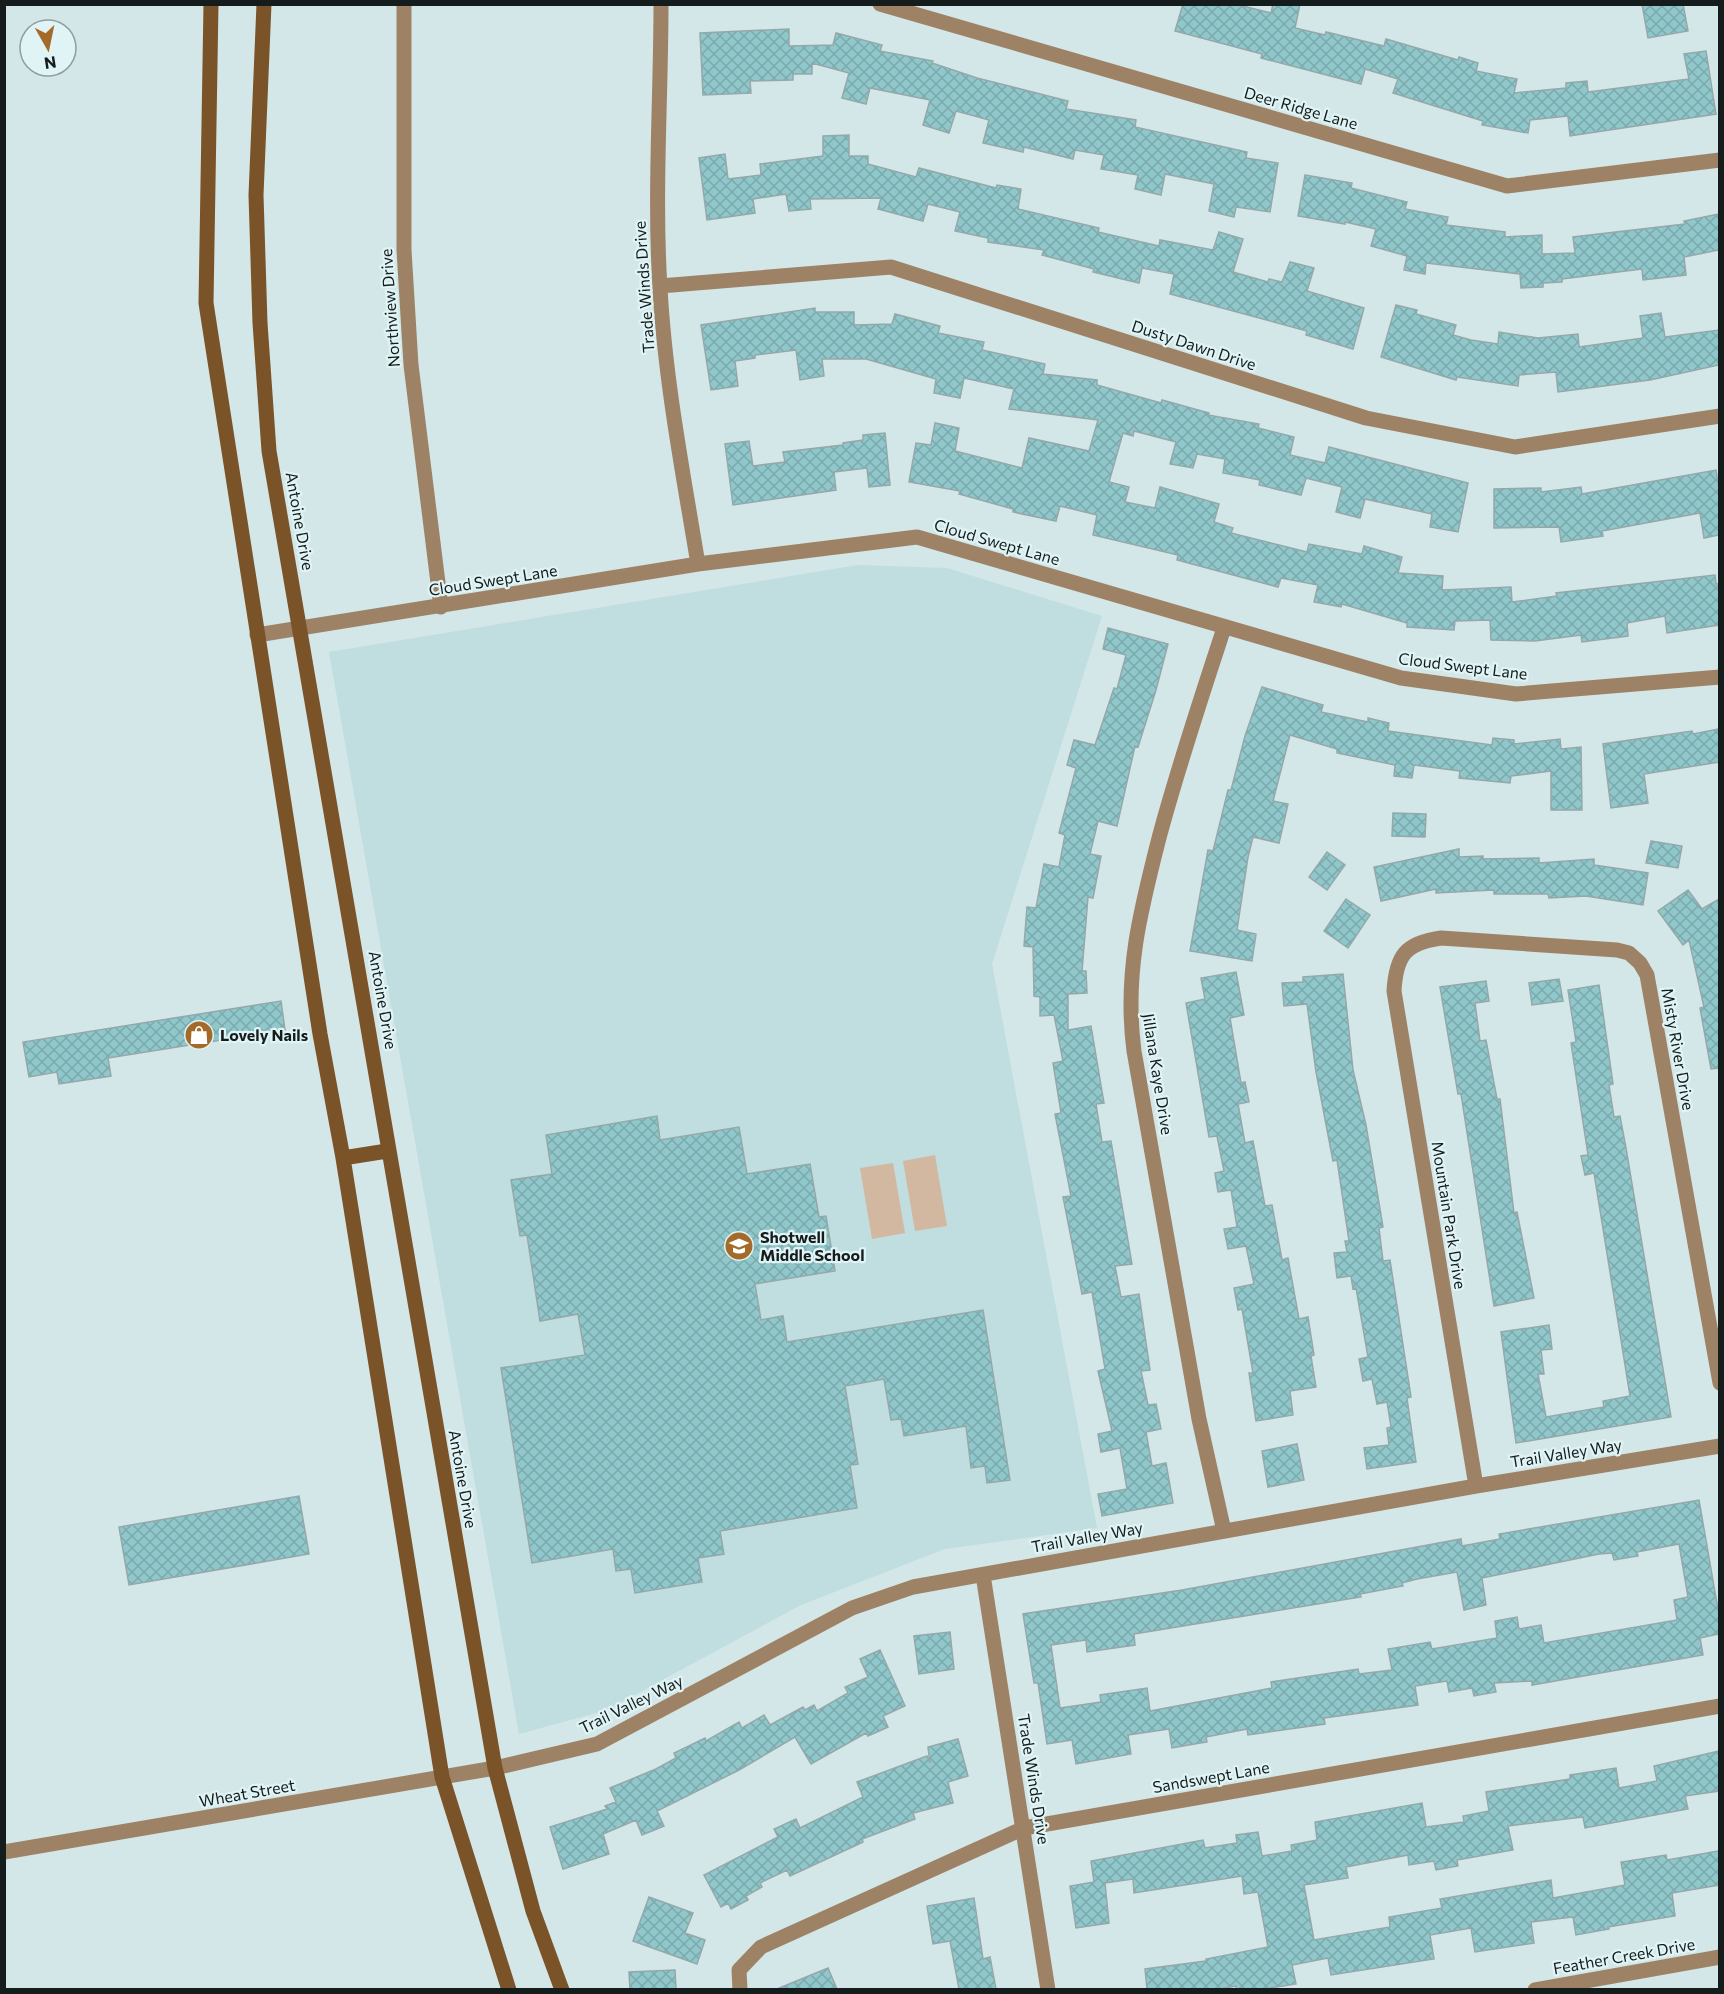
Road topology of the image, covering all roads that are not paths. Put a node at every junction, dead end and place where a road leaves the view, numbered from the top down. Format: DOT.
graph roads {
  1 [pos="211,4"];
  2 [pos="264,4"];
  3 [pos="404,4"];
  4 [pos="660,4"];
  5 [pos="880,4"];
  6 [pos="1719,160"];
  7 [pos="660,286"];
  8 [pos="1719,416"];
  9 [pos="698,564"];
  10 [pos="441,607"];
  11 [pos="300,627"];
  12 [pos="1224,628"];
  13 [pos="256,635"];
  14 [pos="1719,677"];
  15 [pos="1404,951"];
  16 [pos="387,1150"];
  17 [pos="343,1158"];
  18 [pos="1719,1383"];
  19 [pos="1719,1446"];
  20 [pos="1476,1486"];
  21 [pos="1224,1531"];
  22 [pos="983,1575"];
  23 [pos="1719,1706"];
  24 [pos="495,1768"];
  25 [pos="442,1777"];
  26 [pos="1024,1828"];
  27 [pos="4,1852"];
  28 [pos="1719,1958"];
  29 [pos="509,1989"];
  30 [pos="562,1989"];
  31 [pos="741,1989"];
  32 [pos="1048,1989"];
  33 [pos="1535,1989"];
  1 -- 13 [label="main road"];
  2 -- 11 [label="main road, Antoine Drive"];
  3 -- 10 [label="street, Northview Drive"];
  4 -- 7 [label="street, Trade Winds Drive"];
  5 -- 6 [label="street, Deer Ridge Lane"];
  7 -- 8 [label="street, Dusty Dawn Drive"];
  7 -- 9 [label="street, Trade Winds Drive"];
  9 -- 10 [label="street, Cloud Swept Lane"];
  9 -- 12 [label="street, Cloud Swept Lane"];
  10 -- 11 [label="street, Cloud Swept Lane"];
  11 -- 13 [label="street, Cloud Swept Lane"];
  11 -- 16 [label="main road, Antoine Drive"];
  12 -- 14 [label="street, Cloud Swept Lane"];
  12 -- 21 [label="street, Jillana Kaye Drive"];
  13 -- 17 [label="main road"];
  15 -- 18 [label="street, Misty River Drive"];
  15 -- 20 [label="street, Mountain Park Drive"];
  16 -- 17 [label="main road"];
  16 -- 24 [label="main road, Antoine Drive"];
  17 -- 25 [label="main road"];
  19 -- 20 [label="street, Trail Valley Way"];
  20 -- 21 [label="street, Trail Valley Way"];
  21 -- 22 [label="street, Trail Valley Way"];
  22 -- 24 [label="street, Trail Valley Way"];
  22 -- 26 [label="street, Trade Winds Drive"];
  23 -- 26 [label="street, Sandswept Lane"];
  24 -- 25 [label="street, Wheat Street"];
  24 -- 30 [label="main road, Antoine Drive"];
  25 -- 27 [label="street, Wheat Street"];
  25 -- 29 [label="main road"];
  26 -- 31 [label="street, Sandswept Lane"];
  26 -- 32 [label="street, Trade Winds Drive"];
  28 -- 33 [label="street, Feather Creek Drive"];
}
